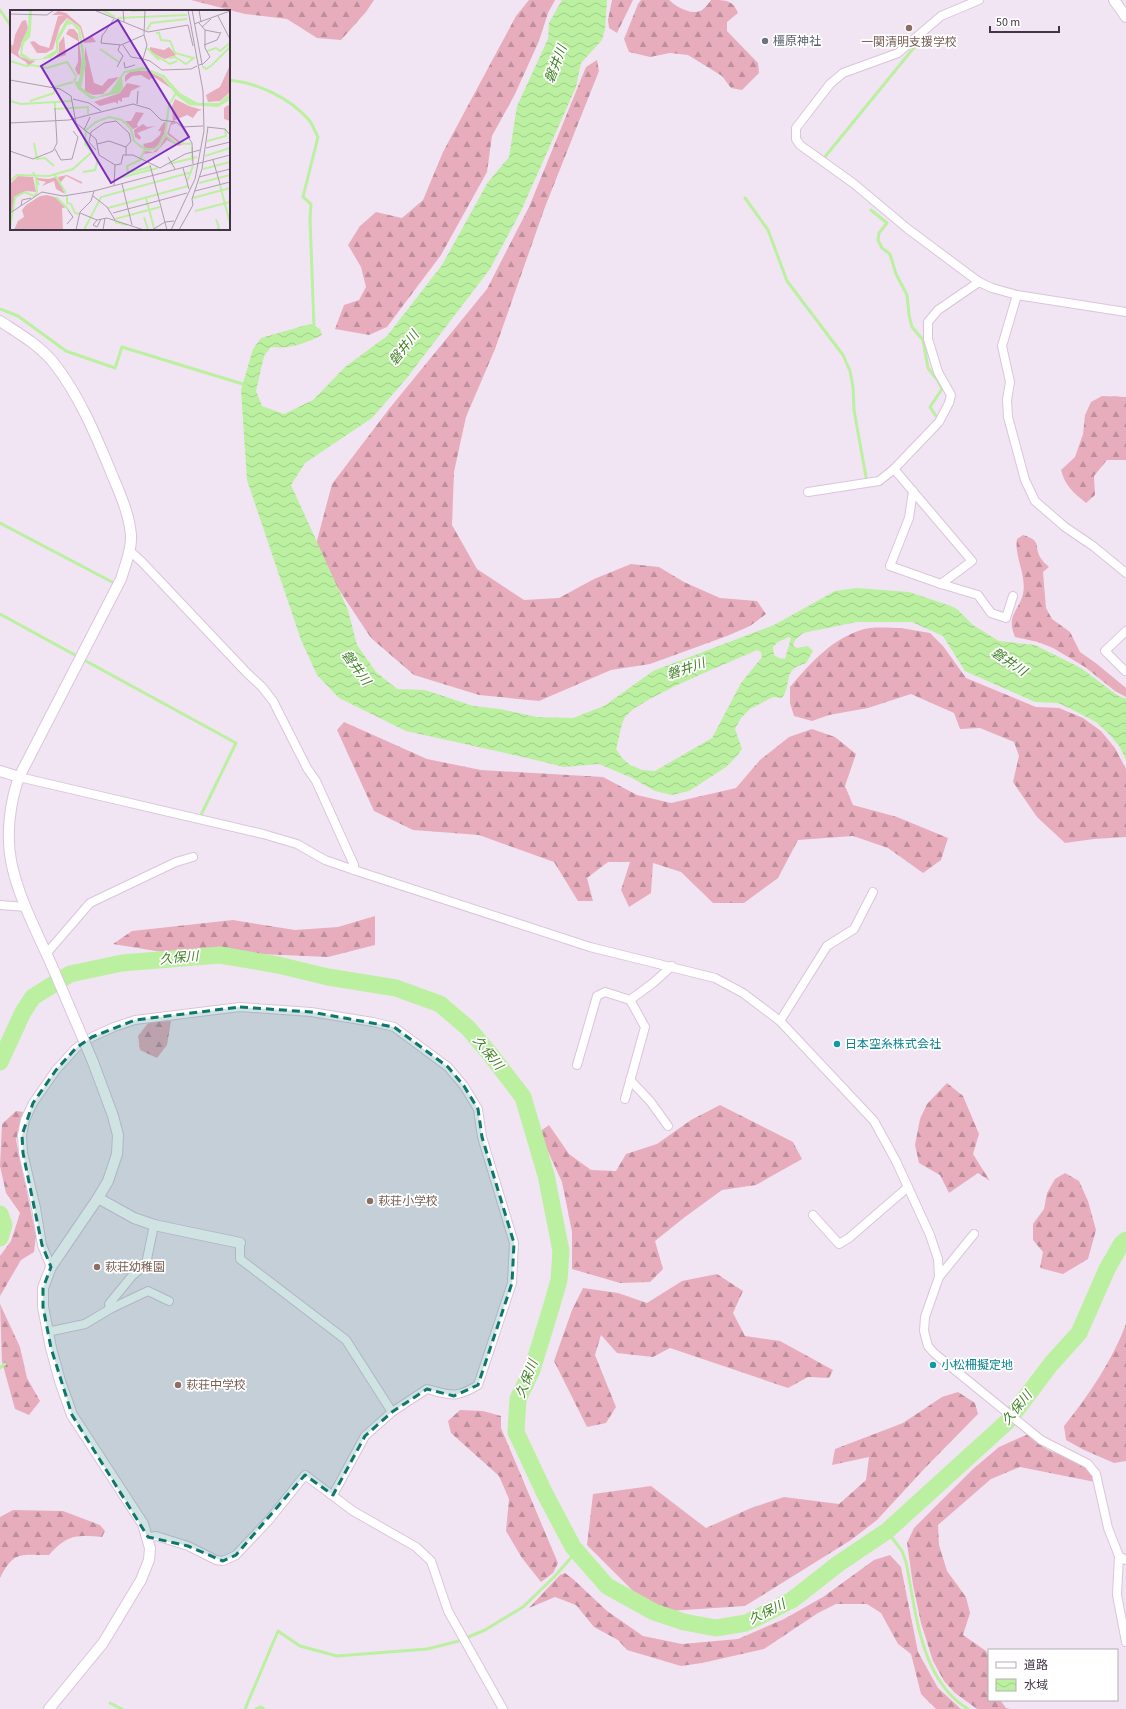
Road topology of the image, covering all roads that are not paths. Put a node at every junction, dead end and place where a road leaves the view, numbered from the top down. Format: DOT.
graph roads {
  1 [pos="979,0"];
  2 [pos="1114,0"];
  3 [pos="1126,17"];
  4 [pos="979,282"];
  5 [pos="1017,295"];
  6 [pos="1126,312"];
  7 [pos="0,321"];
  8 [pos="894,469"];
  9 [pos="913,491"];
  10 [pos="808,492"];
  11 [pos="130,551"];
  12 [pos="1126,573"];
  13 [pos="941,584"];
  14 [pos="1013,596"];
  15 [pos="1126,631"];
  16 [pos="1125,671"];
  17 [pos="0,771"];
  18 [pos="18,777"];
  19 [pos="193,857"];
  20 [pos="354,870"];
  21 [pos="872,892"];
  22 [pos="0,905"];
  23 [pos="26,907"];
  24 [pos="46,954"];
  25 [pos="672,966"];
  26 [pos="630,1000"];
  27 [pos="780,1020"];
  28 [pos="577,1065"];
  29 [pos="630,1080"];
  30 [pos="625,1099"];
  31 [pos="668,1126"];
  32 [pos="908,1187"];
  33 [pos="98,1198"];
  34 [pos="812,1215"];
  35 [pos="154,1225"];
  36 [pos="974,1234"];
  37 [pos="240,1243"];
  38 [pos="51,1267"];
  39 [pos="939,1277"];
  40 [pos="169,1300"];
  41 [pos="110,1309"];
  42 [pos="47,1332"];
  43 [pos="392,1412"];
  44 [pos="333,1495"];
  45 [pos="148,1537"];
  46 [pos="1123,1558"];
  47 [pos="1126,1642"];
  48 [pos="49,1709"];
  49 [pos="503,1709"];
  1 -- 4 [label="street"];
  2 -- 3 [label="street"];
  4 -- 5 [label="street"];
  4 -- 8 [label="street"];
  5 -- 6 [label="street"];
  5 -- 12 [label="street"];
  7 -- 11 [label="street"];
  8 -- 9 [label="street"];
  8 -- 10 [label="street"];
  9 -- 13 [label="street"];
  9 -- 13 [label="street"];
  11 -- 18 [label="street"];
  11 -- 20 [label="street"];
  13 -- 14 [label="street"];
  15 -- 16 [label="street"];
  17 -- 18 [label="street"];
  18 -- 20 [label="street"];
  18 -- 23 [label="street"];
  19 -- 24 [label="street"];
  20 -- 25 [label="street"];
  21 -- 27 [label="street"];
  22 -- 23 [label="street"];
  23 -- 24 [label="street"];
  24 -- 33 [label="street, bridge"];
  25 -- 26 [label="street"];
  25 -- 27 [label="street"];
  26 -- 28 [label="street"];
  26 -- 29 [label="street"];
  27 -- 32 [label="street"];
  29 -- 30 [label="street"];
  29 -- 31 [label="street"];
  32 -- 34 [label="street"];
  32 -- 39 [label="street"];
  33 -- 35 [label="street"];
  33 -- 38 [label="street"];
  35 -- 37 [label="street"];
  35 -- 41 [label="street"];
  36 -- 39 [label="street"];
  37 -- 43 [label="street"];
  38 -- 42 [label="street"];
  38 -- 43 [label="street"];
  39 -- 46 [label="street"];
  40 -- 41 [label="street"];
  41 -- 42 [label="street"];
  42 -- 45 [label="street"];
  43 -- 44 [label="street"];
  44 -- 45 [label="street"];
  44 -- 49 [label="street"];
  45 -- 48 [label="street"];
  46 -- 47 [label="street"];
}
